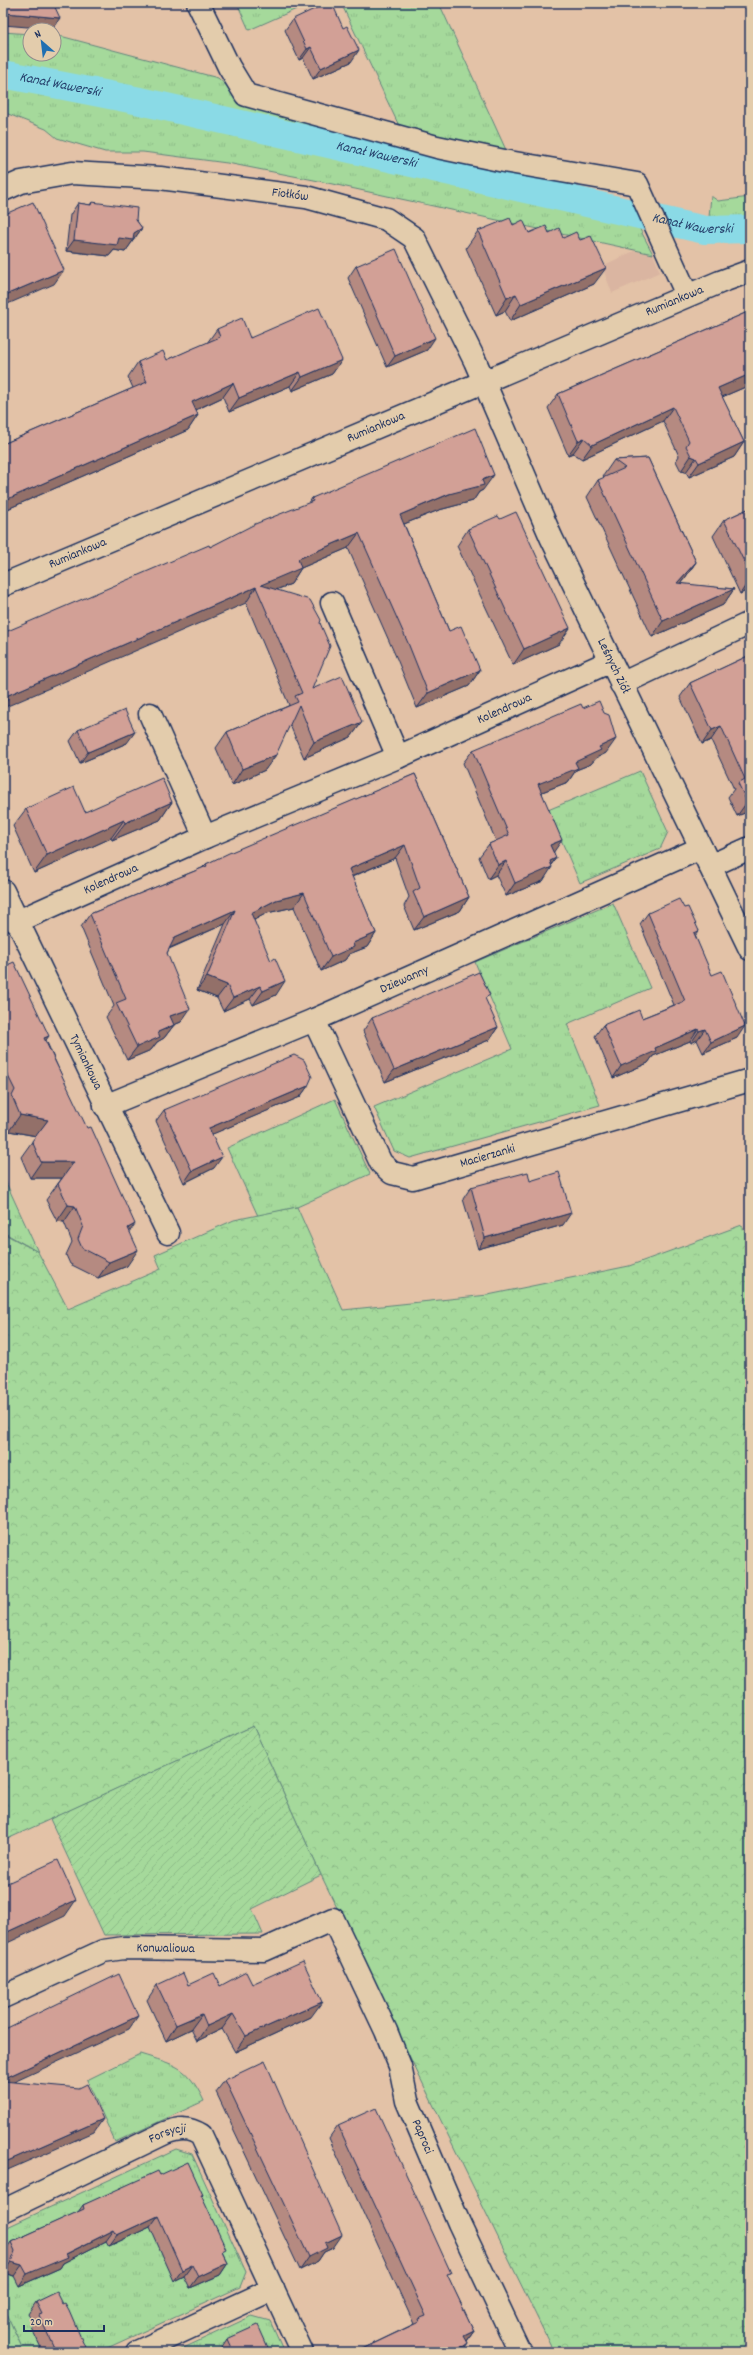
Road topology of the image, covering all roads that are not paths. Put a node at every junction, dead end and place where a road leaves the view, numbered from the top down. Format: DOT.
graph roads {
  1 [pos="198,3"];
  2 [pos="3,190"];
  3 [pos="750,271"];
  4 [pos="687,295"];
  5 [pos="484,380"];
  6 [pos="3,585"];
  7 [pos="332,604"];
  8 [pos="750,623"];
  9 [pos="611,662"];
  10 [pos="621,684"];
  11 [pos="150,714"];
  12 [pos="398,757"];
  13 [pos="205,837"];
  14 [pos="750,848"];
  15 [pos="705,857"];
  16 [pos="3,891"];
  17 [pos="16,922"];
  18 [pos="750,949"];
  19 [pos="314,1020"];
  20 [pos="750,1080"];
  21 [pos="105,1106"];
  22 [pos="168,1233"];
  23 [pos="333,1919"];
  24 [pos="3,1997"];
  25 [pos="3,2211"];
  26 [pos="273,2289"];
  27 [pos="137,2352"];
  28 [pos="302,2352"];
  29 [pos="520,2352"];
  1 -- 4 [label="street"];
  2 -- 5 [label="street, Fiołków"];
  3 -- 4 [label="street, Rumiankowa"];
  4 -- 5 [label="street, Rumiankowa"];
  5 -- 6 [label="street, Rumiankowa"];
  5 -- 9 [label="street, Leśnych Ziół"];
  7 -- 12 [label="street"];
  8 -- 10 [label="street"];
  9 -- 10 [label="street, Leśnych Ziół"];
  9 -- 12 [label="street, Kolendrowa"];
  10 -- 15 [label="street, Leśnych Ziół"];
  11 -- 13 [label="street"];
  12 -- 13 [label="street, Kolendrowa"];
  13 -- 17 [label="street, Kolendrowa"];
  14 -- 15 [label="street, Dziewanny"];
  15 -- 18 [label="street, Leśnych Ziół"];
  15 -- 19 [label="street, Dziewanny"];
  16 -- 17 [label="street, Tymiankowa"];
  17 -- 21 [label="street, Tymiankowa"];
  19 -- 20 [label="street, Macierzanki"];
  19 -- 21 [label="street, Dziewanny"];
  21 -- 22 [label="street, Tymiankowa"];
  23 -- 24 [label="street, Konwaliowa"];
  23 -- 29 [label="street, Paproci"];
  25 -- 26 [label="street, Forsycji"];
  26 -- 27 [label="street"];
  26 -- 28 [label="street, Forsycji"];
}
